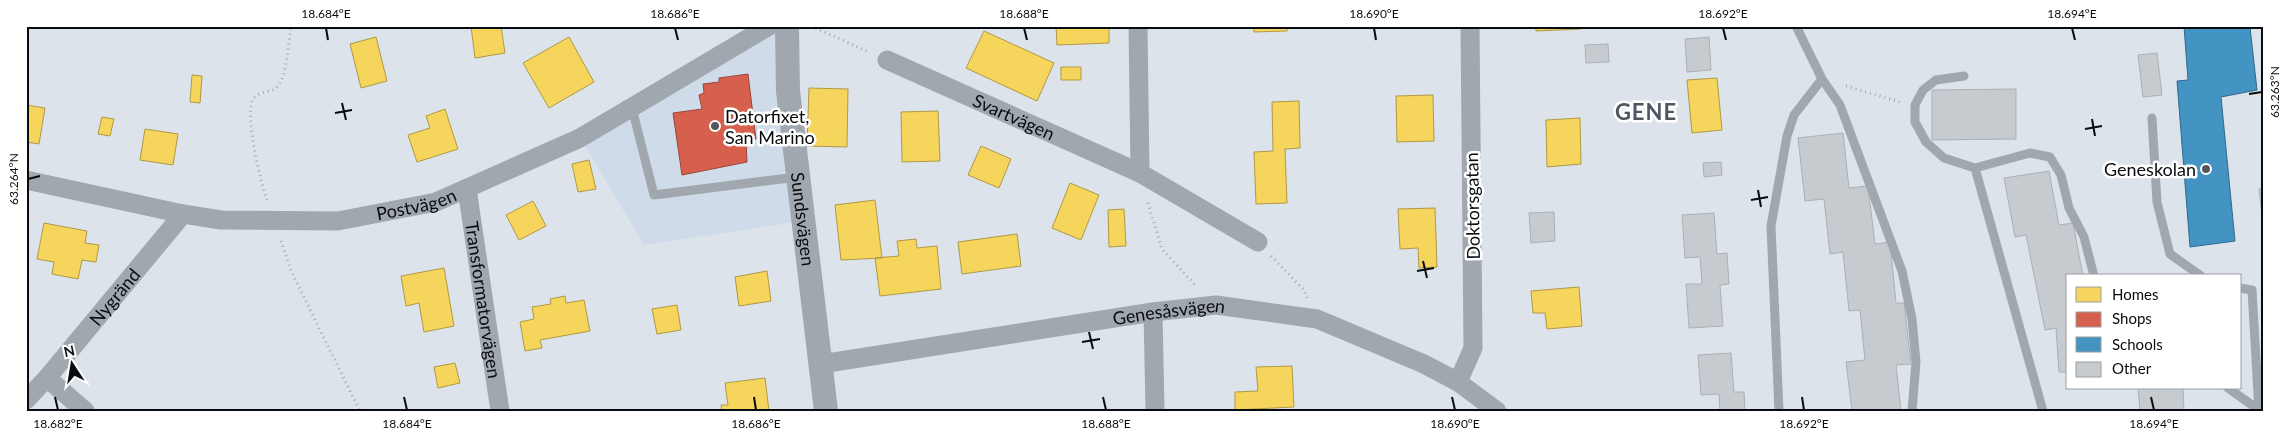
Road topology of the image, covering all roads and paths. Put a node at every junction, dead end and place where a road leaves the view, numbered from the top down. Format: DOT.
graph roads {
  1 [pos="769,26"];
  2 [pos="787,26"];
  3 [pos="811,26"];
  4 [pos="1138,26"];
  5 [pos="1470,26"];
  6 [pos="1796,26"];
  7 [pos="887,60"];
  8 [pos="1964,76"];
  9 [pos="1822,79"];
  10 [pos="1915,105"];
  11 [pos="632,108"];
  12 [pos="2152,118"];
  13 [pos="1975,168"];
  14 [pos="1140,173"];
  15 [pos="798,176"];
  16 [pos="26,180"];
  17 [pos="466,189"];
  18 [pos="183,214"];
  19 [pos="1258,242"];
  20 [pos="2093,274"];
  21 [pos="2198,274"];
  22 [pos="2242,288"];
  23 [pos="1216,305"];
  24 [pos="1153,312"];
  25 [pos="1317,319"];
  26 [pos="821,364"];
  27 [pos="48,378"];
  28 [pos="1458,382"];
  29 [pos="2231,390"];
  30 [pos="26,400"];
  31 [pos="2263,408"];
  32 [pos="2259,410"];
  33 [pos="85,411"];
  34 [pos="500,411"];
  35 [pos="826,411"];
  36 [pos="1155,411"];
  37 [pos="1498,411"];
  38 [pos="1779,411"];
  39 [pos="1912,411"];
  40 [pos="2043,411"];
  1 -- 11 [label="street, Postvägen"];
  2 -- 15 [label="street, Sundsvägen"];
  3 -- 7 [label="path"];
  4 -- 14 [label="street"];
  5 -- 28 [label="street, Doktorsgatan"];
  6 -- 9 [label="lane"];
  7 -- 14 [label="street, Svartvägen"];
  8 -- 10 [label="lane"];
  9 -- 10 [label="path"];
  9 -- 38 [label="lane"];
  9 -- 39 [label="lane"];
  10 -- 13 [label="lane"];
  11 -- 15 [label="lane"];
  11 -- 17 [label="street, Postvägen"];
  12 -- 21 [label="lane"];
  13 -- 20 [label="lane"];
  13 -- 40 [label="lane"];
  14 -- 19 [label="street, Svartvägen"];
  14 -- 23 [label="path"];
  15 -- 26 [label="street, Sundsvägen"];
  16 -- 18 [label="street, Postvägen"];
  17 -- 18 [label="street, Postvägen"];
  17 -- 34 [label="street, Transformatorvägen"];
  18 -- 27 [label="street, Nygränd"];
  19 -- 25 [label="path"];
  22 -- 32 [label="lane"];
  23 -- 24 [label="street, Genesåsvägen"];
  23 -- 25 [label="street, Genesåsvägen"];
  24 -- 26 [label="street, Genesåsvägen"];
  24 -- 36 [label="street"];
  25 -- 28 [label="street, Genesåsvägen"];
  26 -- 35 [label="street, Sundsvägen"];
  27 -- 30 [label="street, Nygränd"];
  27 -- 33 [label="street"];
  28 -- 37 [label="street, Genesåsvägen"];
  29 -- 32 [label="lane"];
  31 -- 32 [label="lane"];
}
